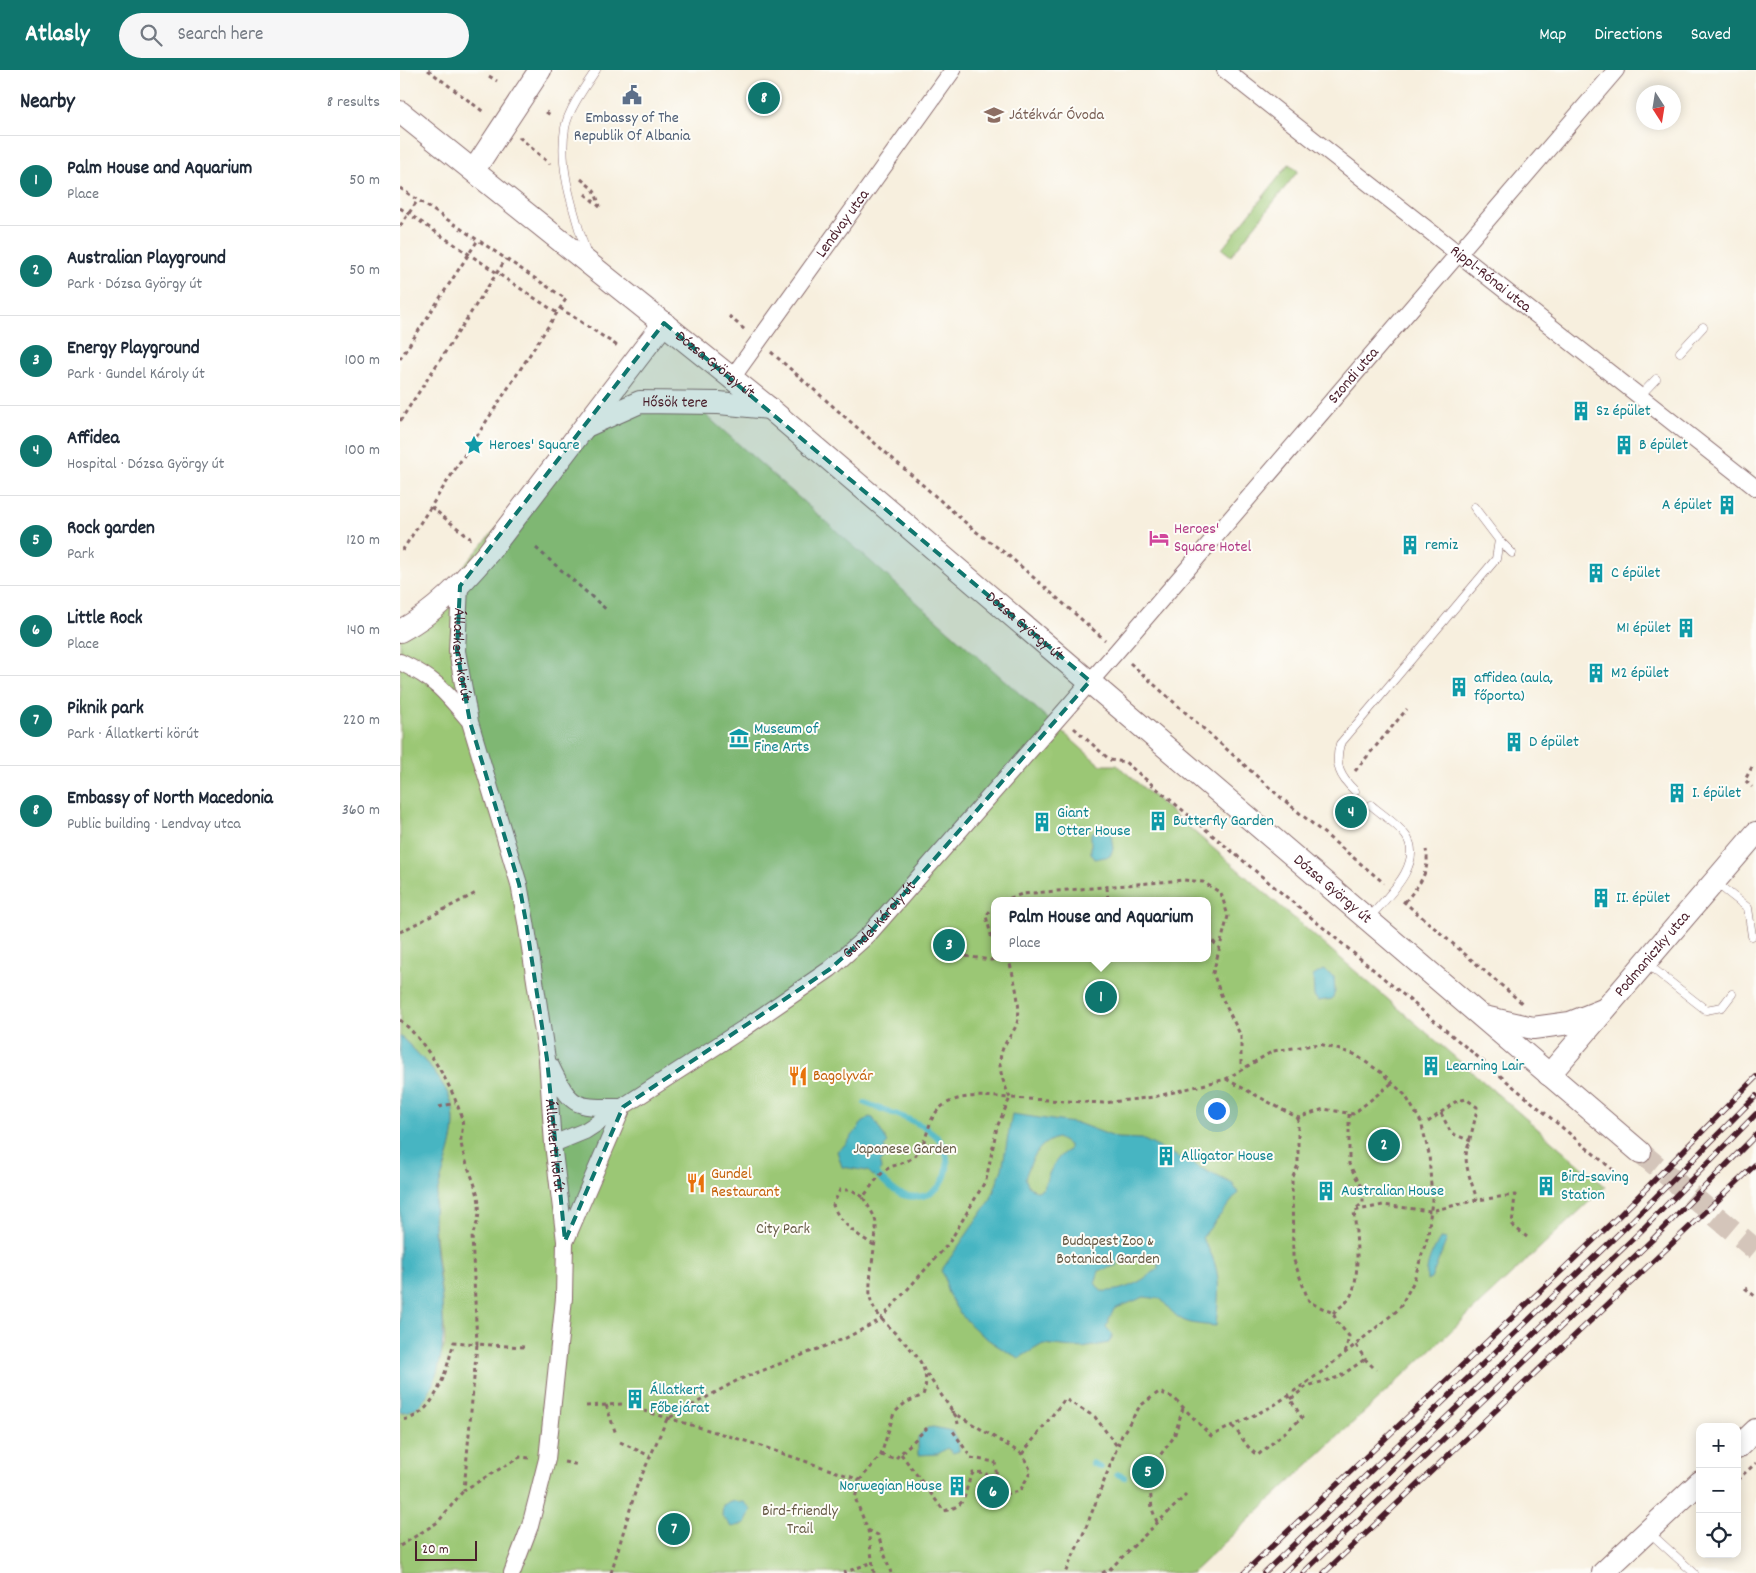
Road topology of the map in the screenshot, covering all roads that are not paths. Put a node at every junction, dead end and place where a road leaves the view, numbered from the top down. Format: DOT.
graph roads {
  1 [pos="540,70"];
  2 [pos="596,70"];
  3 [pos="953,70"];
  4 [pos="1225,70"];
  5 [pos="1616,70"];
  6 [pos="400,112"];
  7 [pos="474,170"];
  8 [pos="1458,254"];
  9 [pos="589,263"];
  10 [pos="664,323"];
  11 [pos="1703,327"];
  12 [pos="1680,352"];
  13 [pos="732,378"];
  14 [pos="1656,379"];
  15 [pos="1639,397"];
  16 [pos="769,408"];
  17 [pos="585,426"];
  18 [pos="1756,488"];
  19 [pos="1474,507"];
  20 [pos="1499,540"];
  21 [pos="1512,553"];
  22 [pos="460,586"];
  23 [pos="400,631"];
  24 [pos="400,662"];
  25 [pos="1090,681"];
  26 [pos="470,722"];
  27 [pos="1355,791"];
  28 [pos="1370,805"];
  29 [pos="1756,833"];
  30 [pos="1715,881"];
  31 [pos="1368,920"];
  32 [pos="1752,936"];
  33 [pos="1646,963"];
  34 [pos="1732,994"];
  35 [pos="1606,1009"];
  36 [pos="1480,1016"];
  37 [pos="547,1059"];
  38 [pos="1549,1075"];
  39 [pos="623,1107"];
  40 [pos="553,1144"];
  41 [pos="1640,1152"];
  42 [pos="565,1241"];
  43 [pos="1756,1430"];
  44 [pos="1741,1444"];
  45 [pos="1696,1486"];
  46 [pos="1647,1531"];
  47 [pos="512,1573"];
  48 [pos="1603,1573"];
  49 [pos="1694,1573"];
  1 -- 7 [label="main road"];
  2 -- 9 [label="lane"];
  3 -- 13 [label="street, Lendvay utca"];
  4 -- 8 [label="street, Rippl-Rónai utca"];
  5 -- 8 [label="street, Szondi utca"];
  6 -- 7 [label="main road, Dózsa György út"];
  7 -- 9 [label="main road, Dózsa György út"];
  8 -- 15 [label="street, Rippl-Rónai utca"];
  8 -- 25 [label="street, Szondi utca"];
  9 -- 10 [label="main road, Dózsa György út"];
  10 -- 13 [label="main road, Dózsa György út"];
  10 -- 17 [label="main road"];
  11 -- 12 [label="lane"];
  13 -- 16 [label="main road, Dózsa György út"];
  14 -- 15 [label="lane"];
  15 -- 18 [label="street, Rippl-Rónai utca"];
  16 -- 17 [label="main road, Hősök tere"];
  16 -- 25 [label="main road, Dózsa György út"];
  17 -- 22 [label="main road"];
  19 -- 20 [label="lane"];
  20 -- 21 [label="lane"];
  20 -- 27 [label="lane"];
  22 -- 23 [label="main road"];
  22 -- 26 [label="street, Állatkerti körút"];
  24 -- 26 [label="street, Állatkerti körút"];
  25 -- 31 [label="main road, Dózsa György út"];
  25 -- 39 [label="street, Gundel Károly út"];
  26 -- 37 [label="street, Állatkerti körút"];
  28 -- 31 [label="lane"];
  29 -- 30 [label="main road, Podmaniczky utca"];
  30 -- 32 [label="lane"];
  30 -- 33 [label="main road, Podmaniczky utca"];
  31 -- 36 [label="main road, Dózsa György út"];
  33 -- 34 [label="lane"];
  33 -- 35 [label="main road, Podmaniczky utca"];
  35 -- 36 [label="main road"];
  35 -- 38 [label="main road, Podmaniczky utca"];
  36 -- 38 [label="main road, Dózsa György út"];
  37 -- 39 [label="street"];
  37 -- 40 [label="street, Állatkerti körút"];
  38 -- 41 [label="main road, Dózsa György út"];
  39 -- 40 [label="street, Gundel Károly út"];
  39 -- 42 [label="street"];
  40 -- 42 [label="street, Állatkerti körút"];
  42 -- 47 [label="street, Állatkerti körút"];
  43 -- 44 [label="main road"];
  45 -- 46 [label="main road"];
  46 -- 48 [label="main road"];
  46 -- 49 [label="lane"];
}
